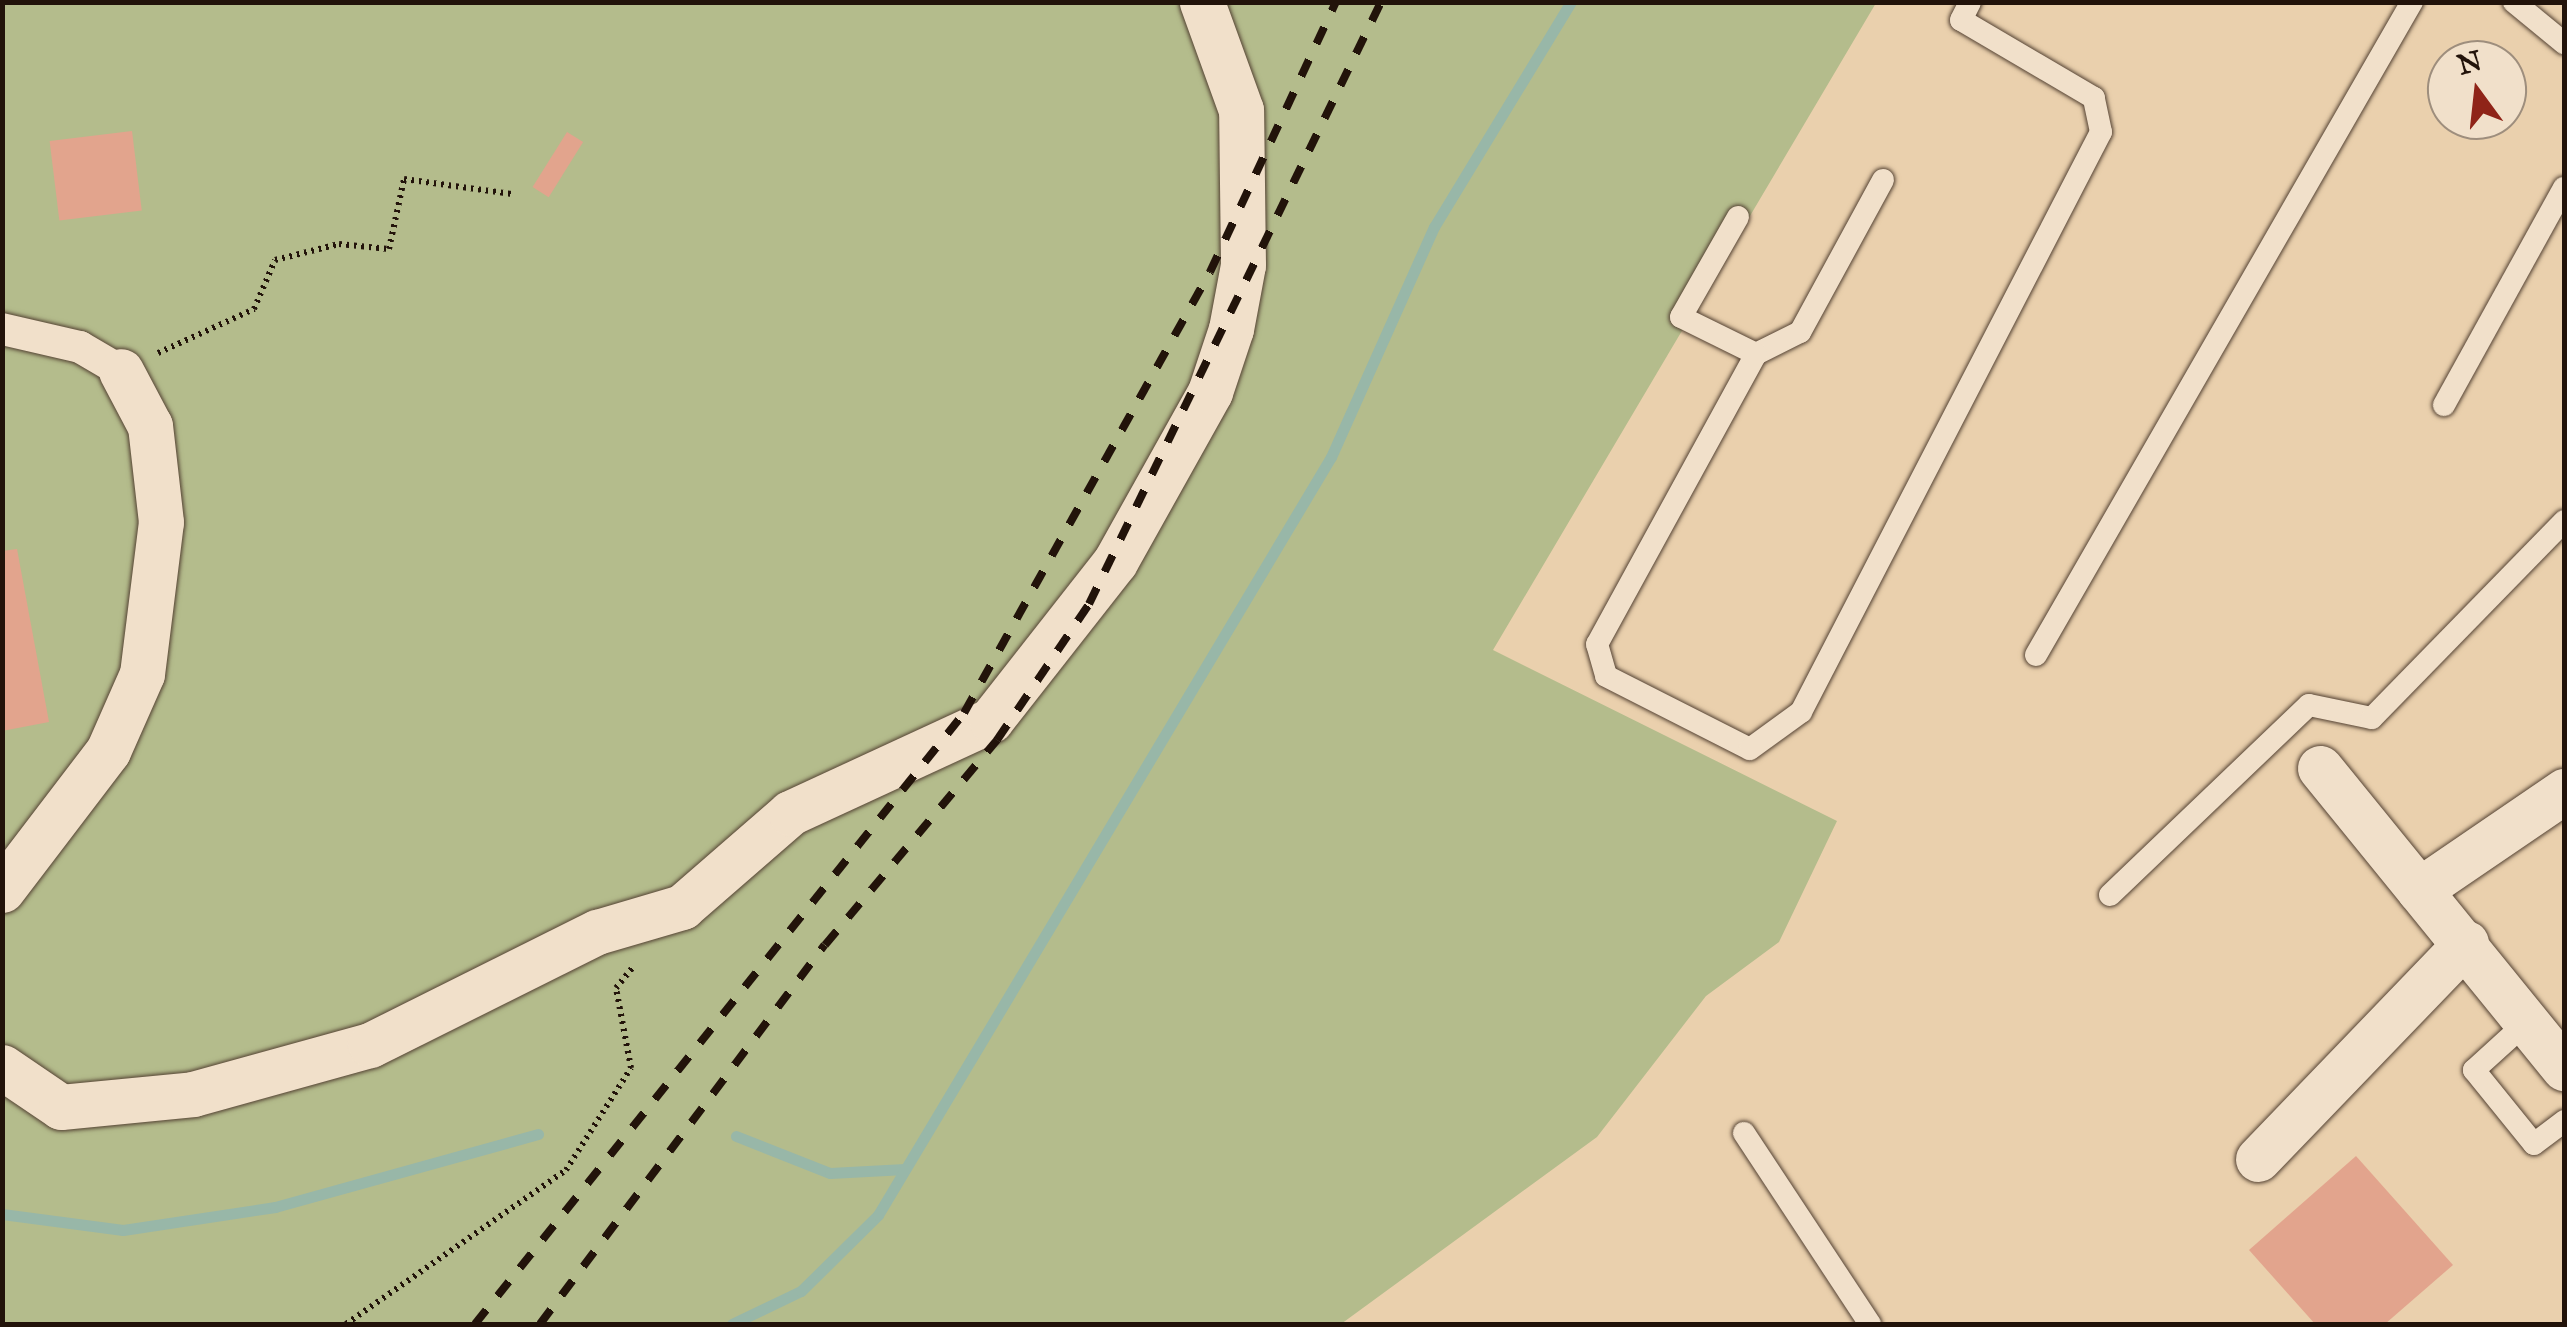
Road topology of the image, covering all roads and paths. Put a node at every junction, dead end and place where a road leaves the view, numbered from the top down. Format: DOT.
graph roads {
  1 [pos="1202,2"];
  2 [pos="1970,2"];
  3 [pos="2412,2"];
  4 [pos="2514,2"];
  5 [pos="2564,43"];
  6 [pos="1883,180"];
  7 [pos="2564,188"];
  8 [pos="512,194"];
  9 [pos="1738,216"];
  10 [pos="2,329"];
  11 [pos="1756,354"];
  12 [pos="121,371"];
  13 [pos="2444,405"];
  14 [pos="2564,522"];
  15 [pos="2036,654"];
  16 [pos="2320,768"];
  17 [pos="2564,790"];
  18 [pos="2,890"];
  19 [pos="2419,890"];
  20 [pos="2110,896"];
  21 [pos="2466,943"];
  22 [pos="638,961"];
  23 [pos="2528,1022"];
  24 [pos="2,1067"];
  25 [pos="2564,1068"];
  26 [pos="2564,1121"];
  27 [pos="1744,1133"];
  28 [pos="2258,1159"];
  29 [pos="346,1324"];
  30 [pos="1870,1324"];
  1 -- 24 [label="street"];
  2 -- 11 [label="lane"];
  3 -- 15 [label="lane"];
  4 -- 5 [label="lane"];
  6 -- 11 [label="lane"];
  7 -- 13 [label="lane"];
  8 -- 12 [label="path"];
  9 -- 11 [label="lane"];
  10 -- 12 [label="street"];
  12 -- 18 [label="street"];
  14 -- 20 [label="lane"];
  16 -- 19 [label="street"];
  17 -- 19 [label="street"];
  19 -- 21 [label="street"];
  21 -- 23 [label="street"];
  21 -- 28 [label="street"];
  22 -- 29 [label="path"];
  23 -- 25 [label="street"];
  23 -- 26 [label="lane"];
  27 -- 30 [label="lane"];
}
